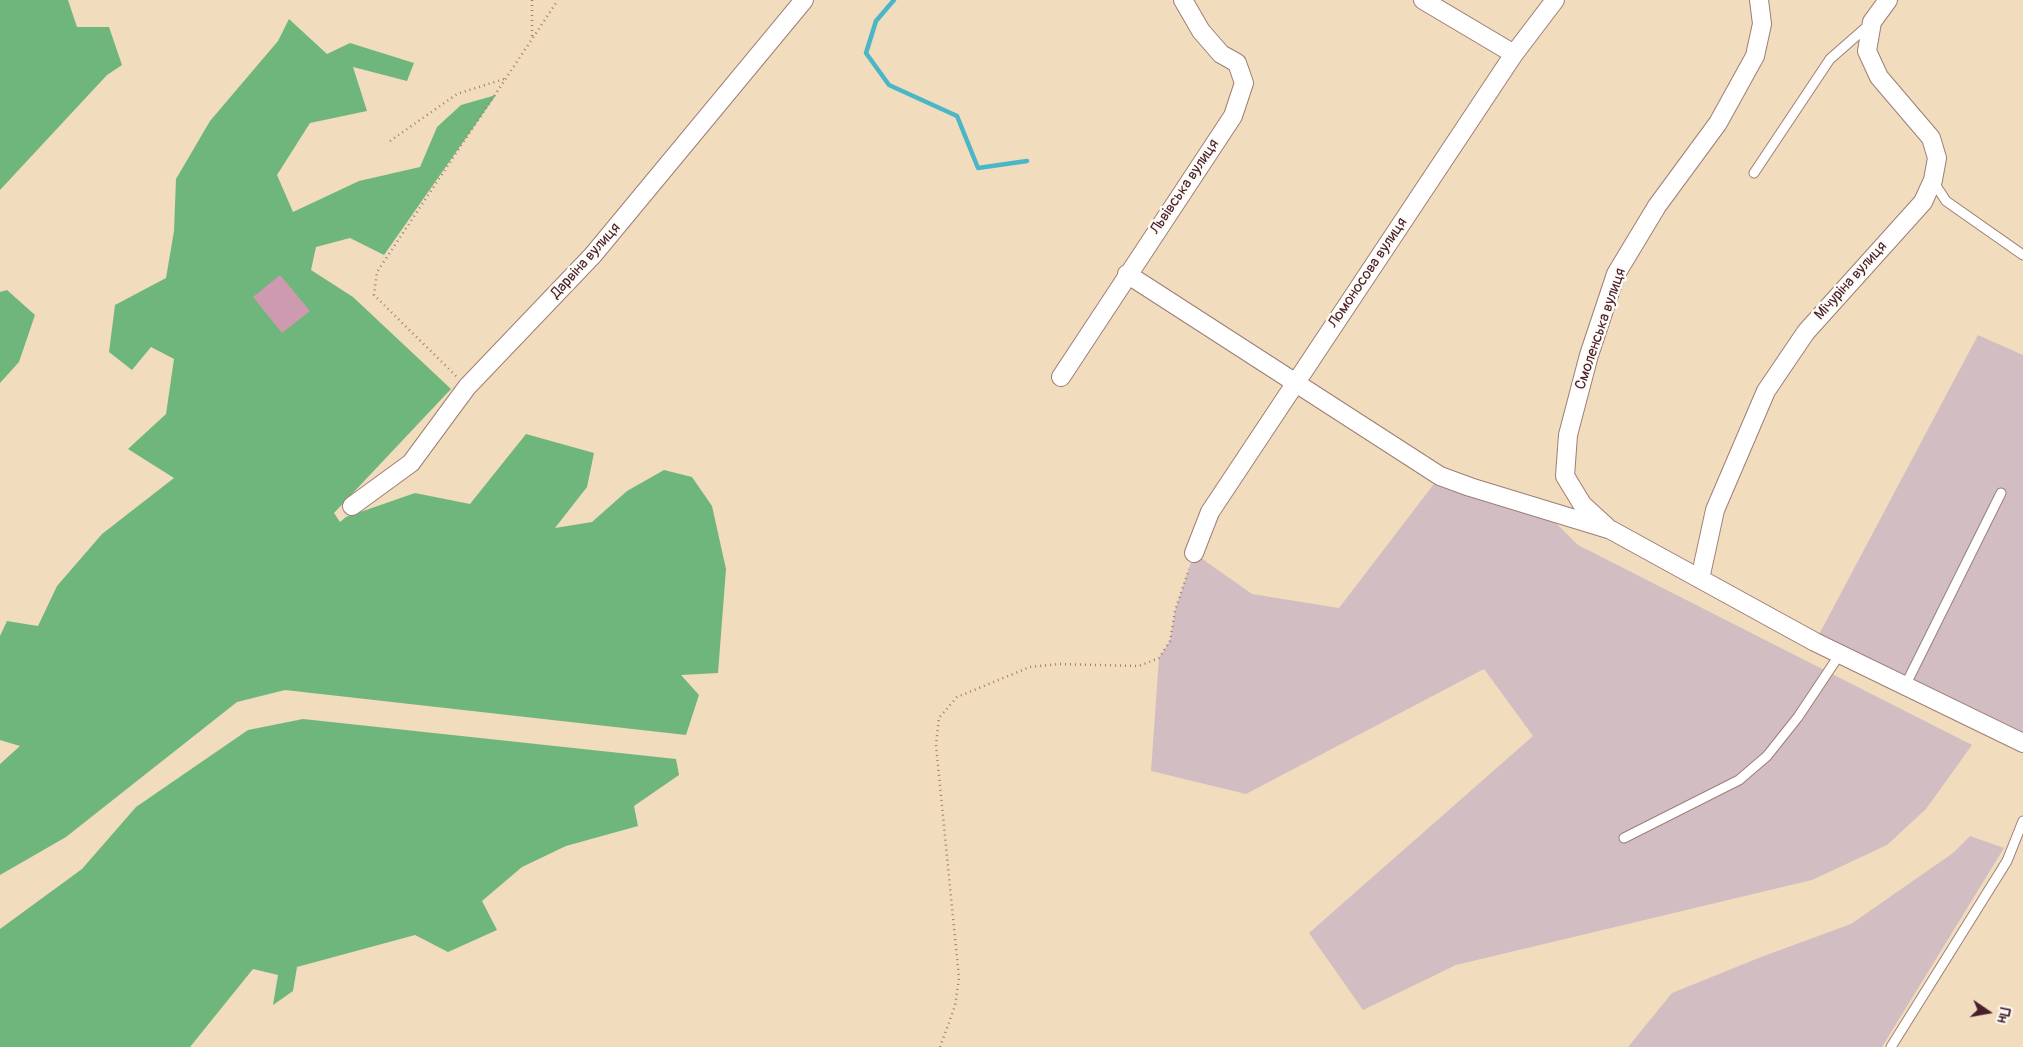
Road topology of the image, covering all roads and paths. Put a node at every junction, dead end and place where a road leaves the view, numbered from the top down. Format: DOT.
graph roads {
  1 [pos="532,0"];
  2 [pos="558,0"];
  3 [pos="804,0"];
  4 [pos="1183,0"];
  5 [pos="1423,0"];
  6 [pos="1555,0"];
  7 [pos="1758,0"];
  8 [pos="1888,0"];
  9 [pos="1872,22"];
  10 [pos="532,39"];
  11 [pos="1514,54"];
  12 [pos="506,78"];
  13 [pos="390,141"];
  14 [pos="1754,173"];
  15 [pos="1933,180"];
  16 [pos="2023,255"];
  17 [pos="1127,274"];
  18 [pos="1061,377"];
  19 [pos="1294,384"];
  20 [pos="467,386"];
  21 [pos="2001,493"];
  22 [pos="352,506"];
  23 [pos="1611,530"];
  24 [pos="1194,553"];
  25 [pos="1700,579"];
  26 [pos="1840,654"];
  27 [pos="1906,686"];
  28 [pos="2023,743"];
  29 [pos="2023,821"];
  30 [pos="1624,838"];
  31 [pos="940,1047"];
  32 [pos="1891,1047"];
  1 -- 10 [label="path"];
  2 -- 10 [label="path"];
  3 -- 20 [label="street, Дарвіна вулиця"];
  4 -- 17 [label="street, Львівська вулиця"];
  5 -- 11 [label="street"];
  6 -- 11 [label="street, Ломоносова вулиця"];
  7 -- 23 [label="street, Смоленська вулиця"];
  8 -- 9 [label="street, Мічуріна вулиця"];
  9 -- 14 [label="lane"];
  9 -- 15 [label="street, Мічуріна вулиця"];
  10 -- 12 [label="path"];
  11 -- 19 [label="street, Ломоносова вулиця"];
  12 -- 13 [label="path"];
  12 -- 20 [label="path"];
  15 -- 16 [label="lane"];
  15 -- 25 [label="street, Мічуріна вулиця"];
  17 -- 18 [label="street, Львівська вулиця"];
  17 -- 19 [label="street"];
  19 -- 23 [label="street"];
  19 -- 24 [label="street, Ломоносова вулиця"];
  20 -- 22 [label="street, Дарвіна вулиця"];
  21 -- 27 [label="lane"];
  23 -- 25 [label="street"];
  24 -- 31 [label="path"];
  25 -- 26 [label="street"];
  26 -- 27 [label="street"];
  26 -- 30 [label="lane"];
  27 -- 28 [label="street"];
  29 -- 32 [label="lane"];
}
